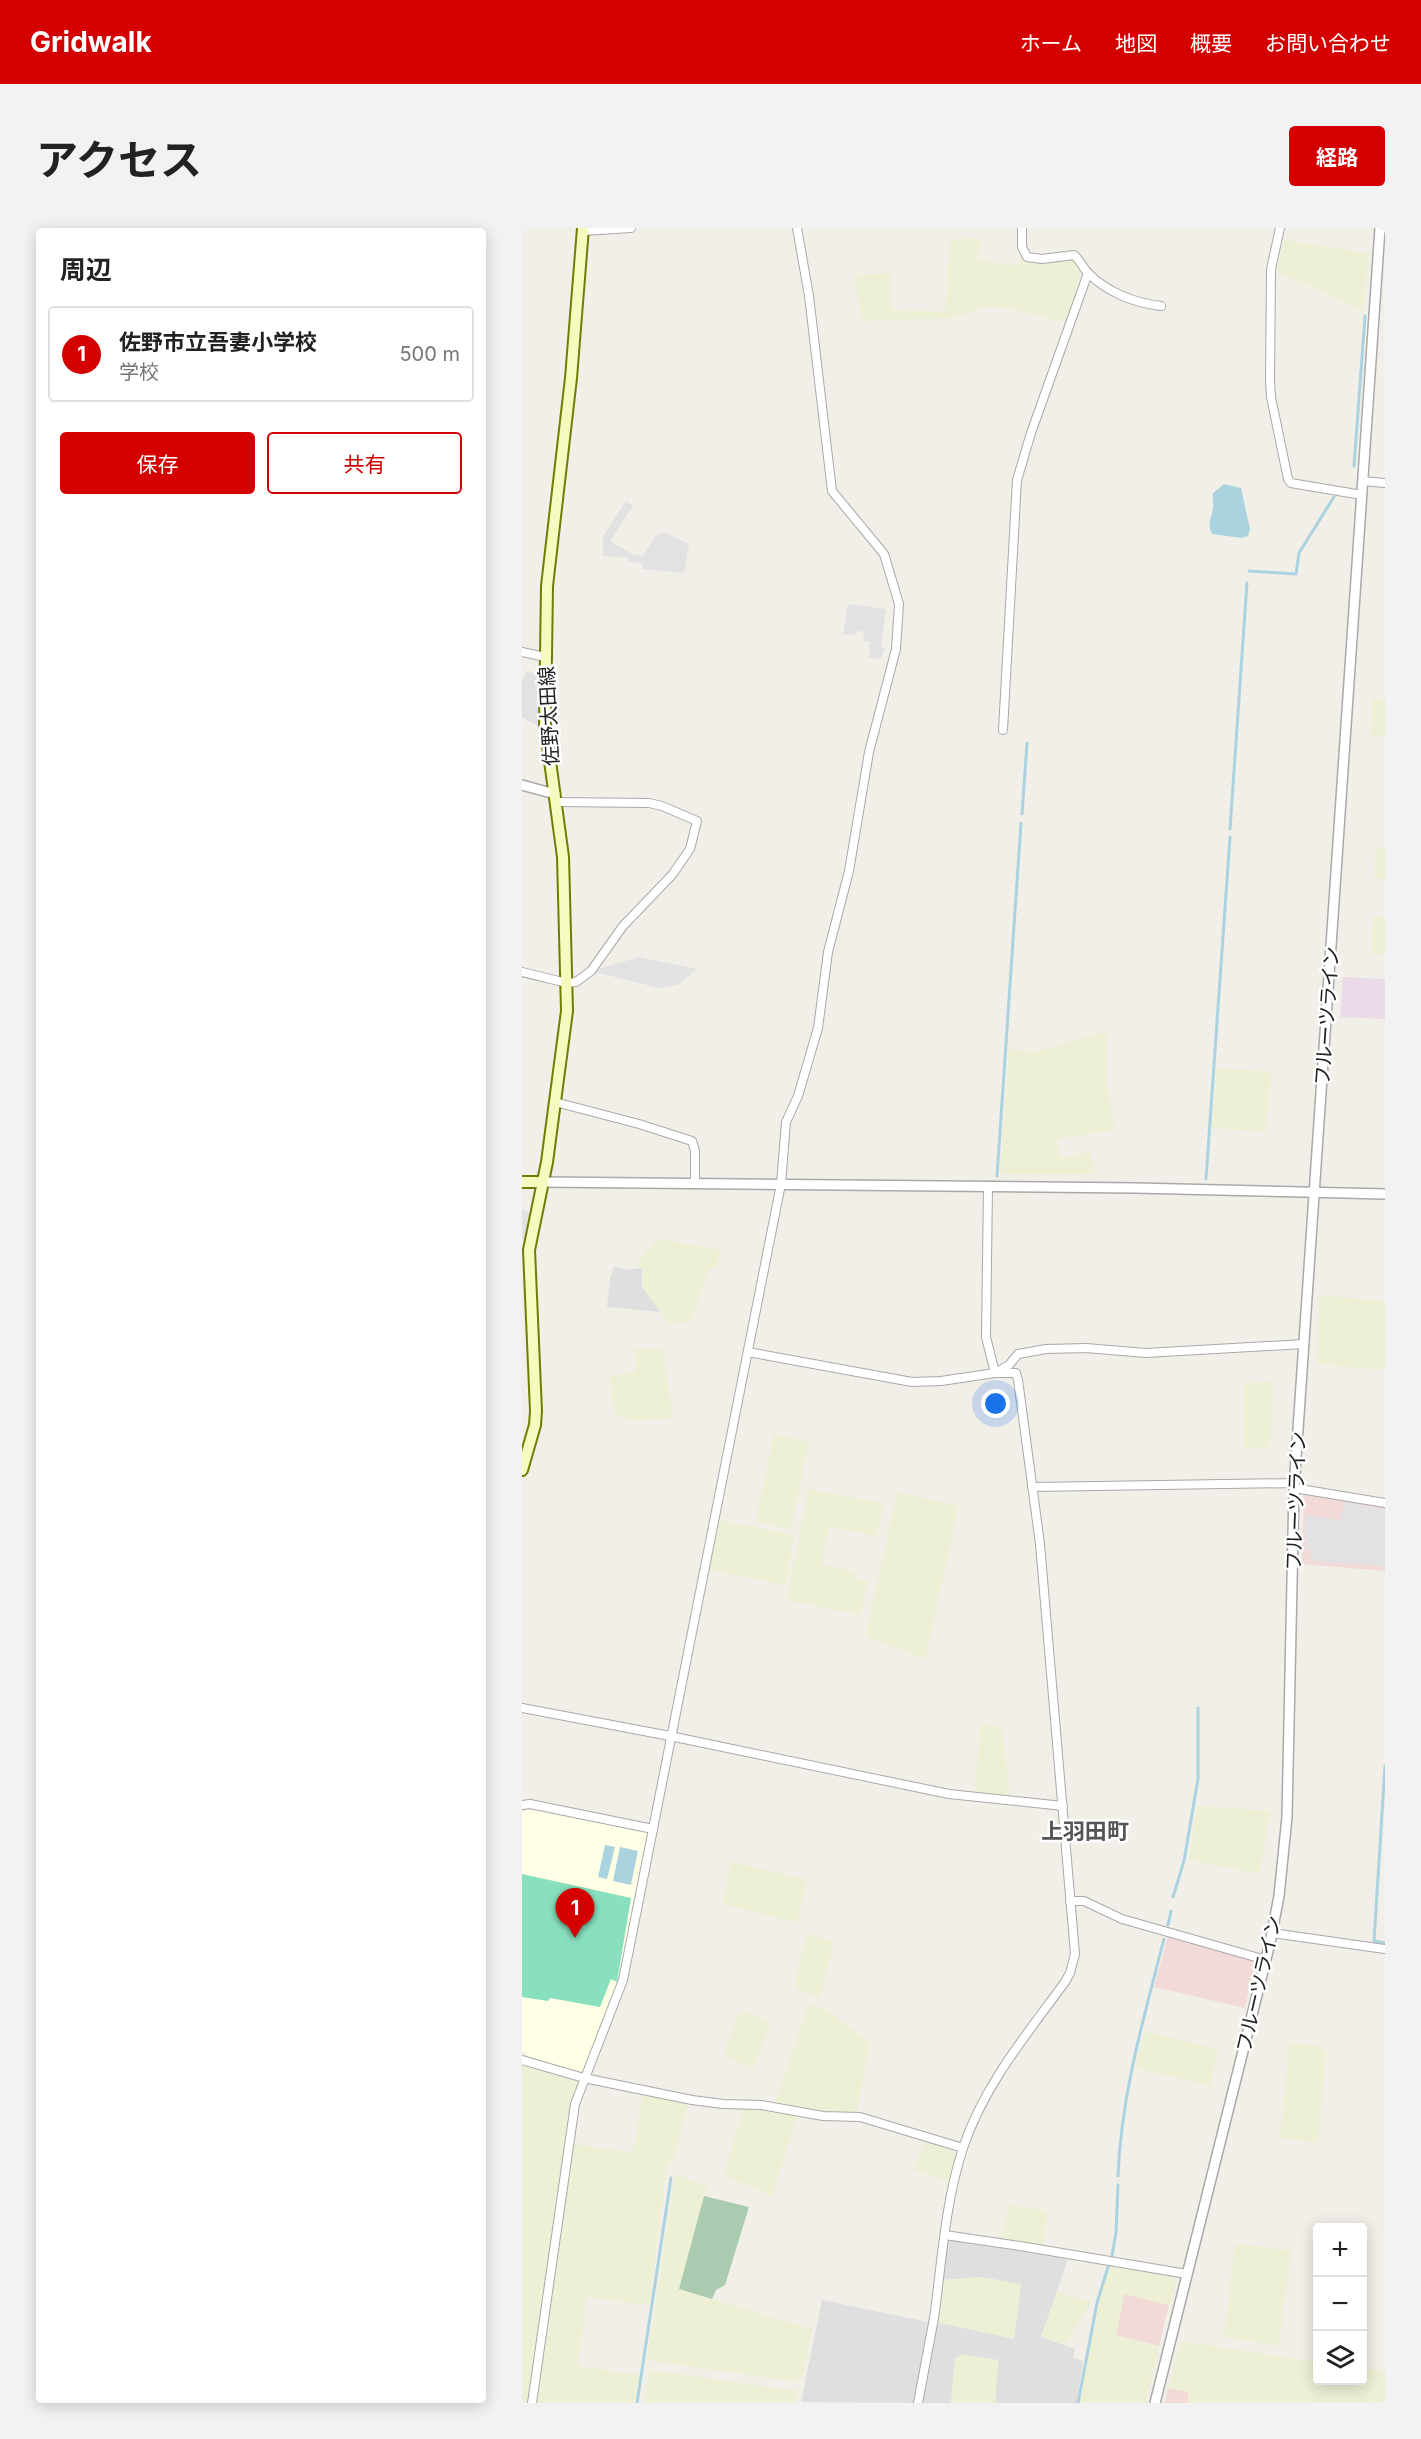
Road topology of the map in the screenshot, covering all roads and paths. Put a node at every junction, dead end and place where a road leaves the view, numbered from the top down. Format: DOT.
graph roads {
  1 [pos="631,228"];
  2 [pos="797,228"];
  3 [pos="1022,228"];
  4 [pos="1280,228"];
  5 [pos="1380,228"];
  6 [pos="583,229"];
  7 [pos="1088,273"];
  8 [pos="1161,306"];
  9 [pos="1363,481"];
  10 [pos="1385,483"];
  11 [pos="1362,495"];
  12 [pos="522,652"];
  13 [pos="545,657"];
  14 [pos="1003,730"];
  15 [pos="522,785"];
  16 [pos="556,798"];
  17 [pos="522,972"];
  18 [pos="567,983"];
  19 [pos="555,1102"];
  20 [pos="522,1182"];
  21 [pos="543,1182"];
  22 [pos="695,1183"];
  23 [pos="781,1184"];
  24 [pos="988,1186"];
  25 [pos="1316,1193"];
  26 [pos="1385,1194"];
  27 [pos="1304,1344"];
  28 [pos="748,1352"];
  29 [pos="995,1373"];
  30 [pos="522,1470"];
  31 [pos="1295,1486"];
  32 [pos="1032,1487"];
  33 [pos="1385,1503"];
  34 [pos="522,1708"];
  35 [pos="670,1736"];
  36 [pos="522,1805"];
  37 [pos="1063,1806"];
  38 [pos="653,1829"];
  39 [pos="1070,1901"];
  40 [pos="1272,1933"];
  41 [pos="1385,1949"];
  42 [pos="1266,1960"];
  43 [pos="522,2060"];
  44 [pos="584,2078"];
  45 [pos="963,2148"];
  46 [pos="945,2235"];
  47 [pos="1187,2274"];
  48 [pos="532,2403"];
  49 [pos="918,2403"];
  50 [pos="1155,2403"];
  1 -- 6 [label="street"];
  2 -- 23 [label="street"];
  3 -- 7 [label="street"];
  4 -- 11 [label="street"];
  5 -- 9 [label="street, フルーツライン"];
  6 -- 13 [label="main road, 佐野太田線"];
  7 -- 8 [label="street"];
  7 -- 14 [label="street"];
  9 -- 10 [label="street"];
  9 -- 11 [label="street, フルーツライン"];
  11 -- 25 [label="street, フルーツライン"];
  12 -- 13 [label="street"];
  13 -- 16 [label="main road, 佐野太田線"];
  15 -- 16 [label="street"];
  16 -- 18 [label="main road, 佐野太田線"];
  16 -- 18 [label="street"];
  17 -- 18 [label="street"];
  18 -- 19 [label="main road, 佐野太田線"];
  19 -- 21 [label="main road, 佐野太田線"];
  19 -- 22 [label="street"];
  20 -- 21 [label="main road"];
  21 -- 22 [label="street"];
  21 -- 30 [label="main road, 佐野太田線"];
  22 -- 23 [label="street"];
  23 -- 24 [label="street"];
  23 -- 28 [label="street"];
  24 -- 25 [label="street"];
  24 -- 29 [label="street"];
  25 -- 26 [label="street"];
  25 -- 27 [label="street, フルーツライン"];
  27 -- 29 [label="street"];
  27 -- 31 [label="street, フルーツライン"];
  28 -- 29 [label="street"];
  28 -- 35 [label="street"];
  29 -- 32 [label="street"];
  31 -- 32 [label="street"];
  31 -- 33 [label="street"];
  31 -- 40 [label="street, フルーツライン"];
  32 -- 37 [label="street"];
  34 -- 35 [label="street"];
  35 -- 37 [label="street"];
  35 -- 38 [label="street"];
  36 -- 38 [label="street"];
  37 -- 39 [label="street"];
  38 -- 44 [label="street"];
  39 -- 42 [label="street"];
  39 -- 45 [label="street"];
  40 -- 41 [label="street"];
  40 -- 42 [label="street, フルーツライン"];
  42 -- 47 [label="street, フルーツライン"];
  43 -- 44 [label="street"];
  44 -- 45 [label="street"];
  44 -- 48 [label="street"];
  45 -- 46 [label="street"];
  46 -- 47 [label="street"];
  46 -- 49 [label="street"];
  47 -- 50 [label="street, フルーツライン"];
}
